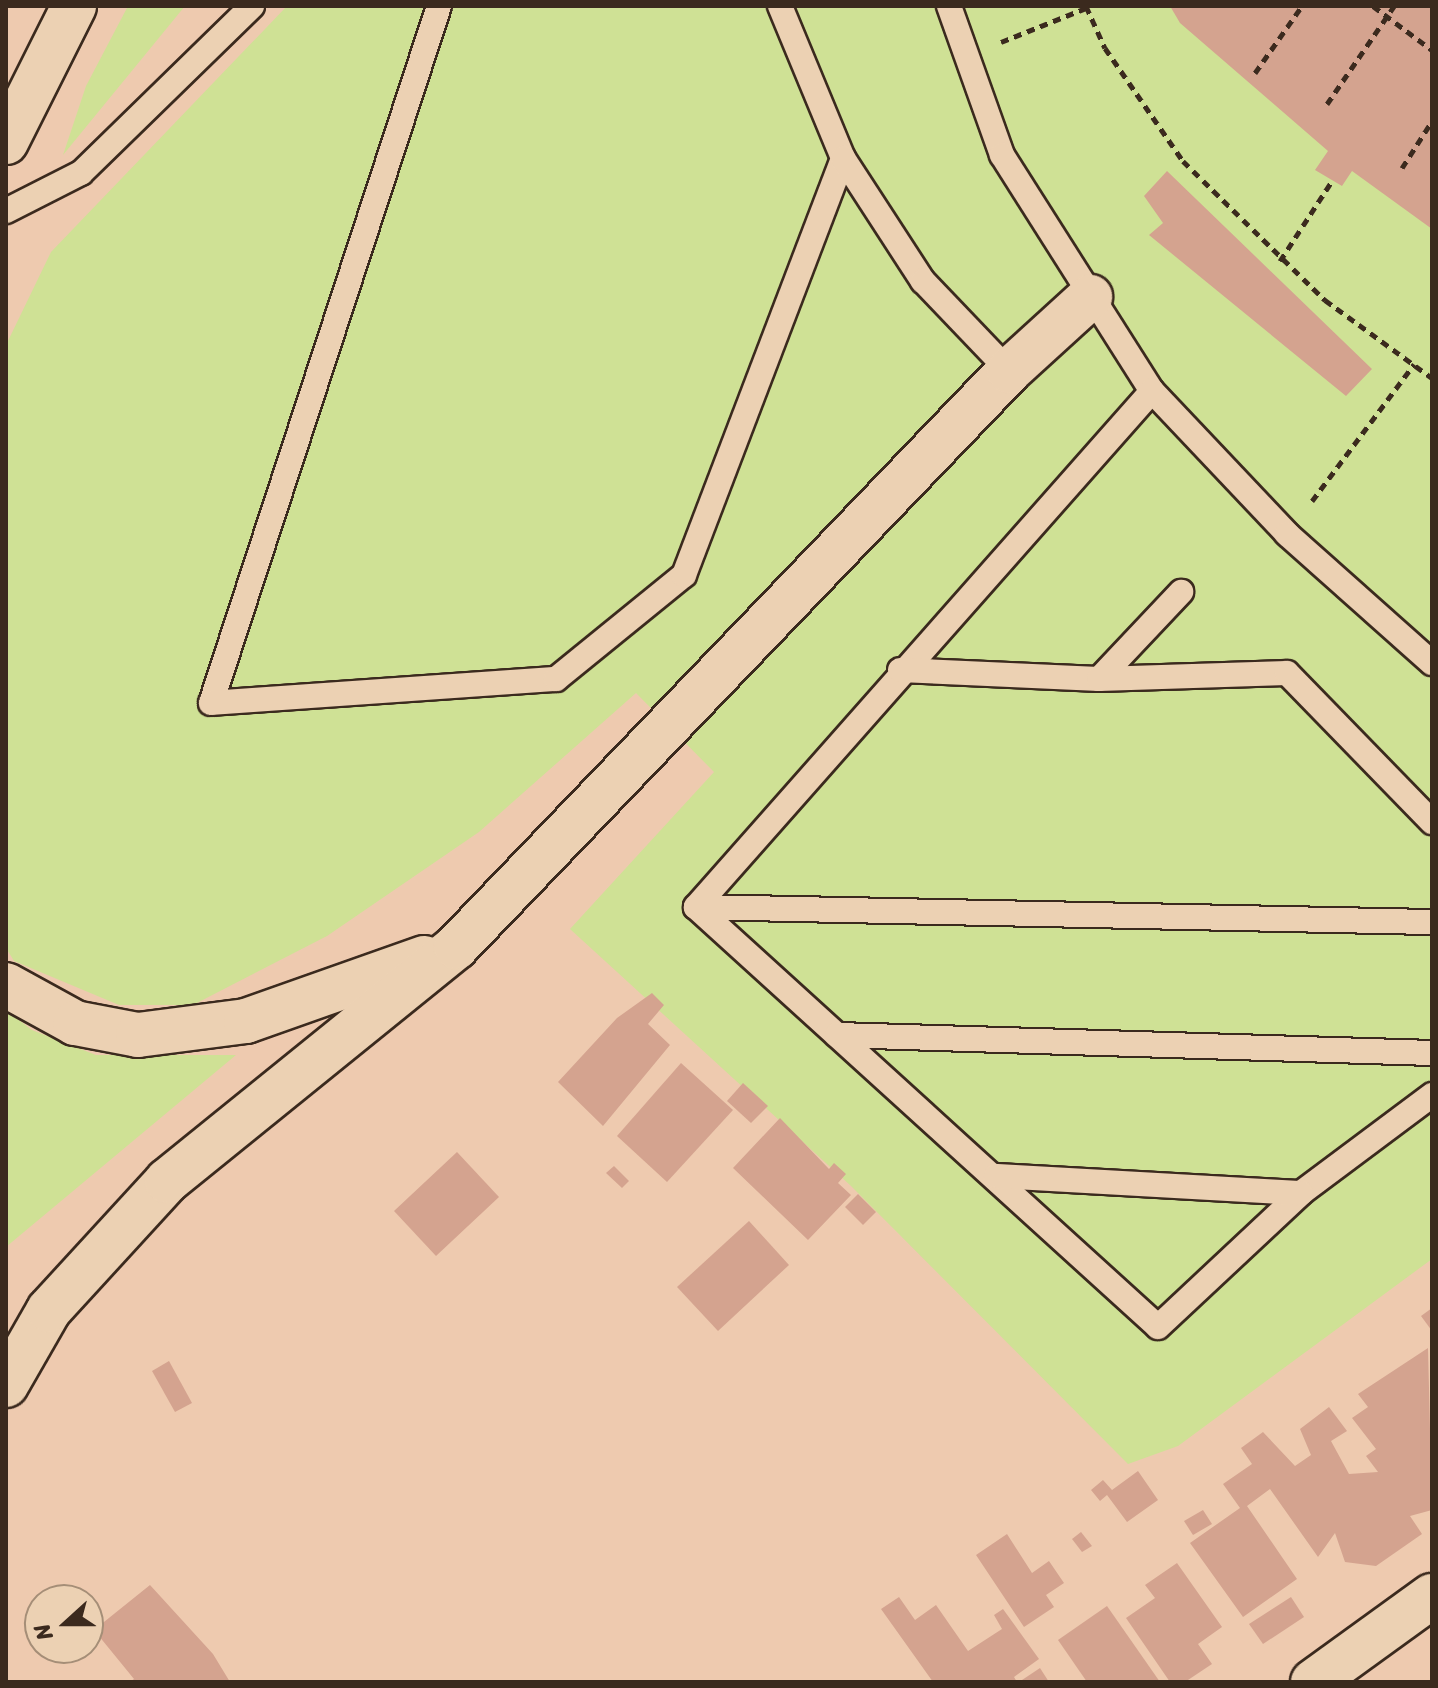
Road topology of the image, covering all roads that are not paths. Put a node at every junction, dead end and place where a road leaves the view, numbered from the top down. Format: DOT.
graph roads {
  1 [pos="74,6"];
  2 [pos="252,6"];
  3 [pos="439,6"];
  4 [pos="780,6"];
  5 [pos="949,6"];
  6 [pos="6,142"];
  7 [pos="843,158"];
  8 [pos="6,211"];
  9 [pos="1090,297"];
  10 [pos="1009,371"];
  11 [pos="1152,391"];
  12 [pos="1181,592"];
  13 [pos="1432,663"];
  14 [pos="900,670"];
  15 [pos="1099,679"];
  16 [pos="1432,822"];
  17 [pos="696,907"];
  18 [pos="1432,922"];
  19 [pos="456,947"];
  20 [pos="6,985"];
  21 [pos="837,1035"];
  22 [pos="1432,1053"];
  23 [pos="1432,1095"];
  24 [pos="996,1176"];
  25 [pos="1301,1193"];
  26 [pos="6,1385"];
  27 [pos="1432,1596"];
  28 [pos="1313,1682"];
  1 -- 6 [label="street"];
  2 -- 8 [label="lane"];
  3 -- 7 [label="lane"];
  4 -- 7 [label="lane"];
  5 -- 9 [label="lane"];
  7 -- 10 [label="lane"];
  9 -- 10 [label="street"];
  9 -- 11 [label="lane"];
  10 -- 19 [label="street"];
  11 -- 13 [label="lane"];
  11 -- 14 [label="lane"];
  12 -- 15 [label="lane"];
  14 -- 15 [label="lane"];
  14 -- 17 [label="lane"];
  15 -- 16 [label="lane"];
  17 -- 18 [label="lane"];
  17 -- 21 [label="lane"];
  19 -- 20 [label="street"];
  19 -- 26 [label="street"];
  21 -- 22 [label="lane"];
  21 -- 24 [label="lane"];
  23 -- 25 [label="lane"];
  24 -- 25 [label="lane"];
  24 -- 25 [label="lane"];
  27 -- 28 [label="street"];
}
